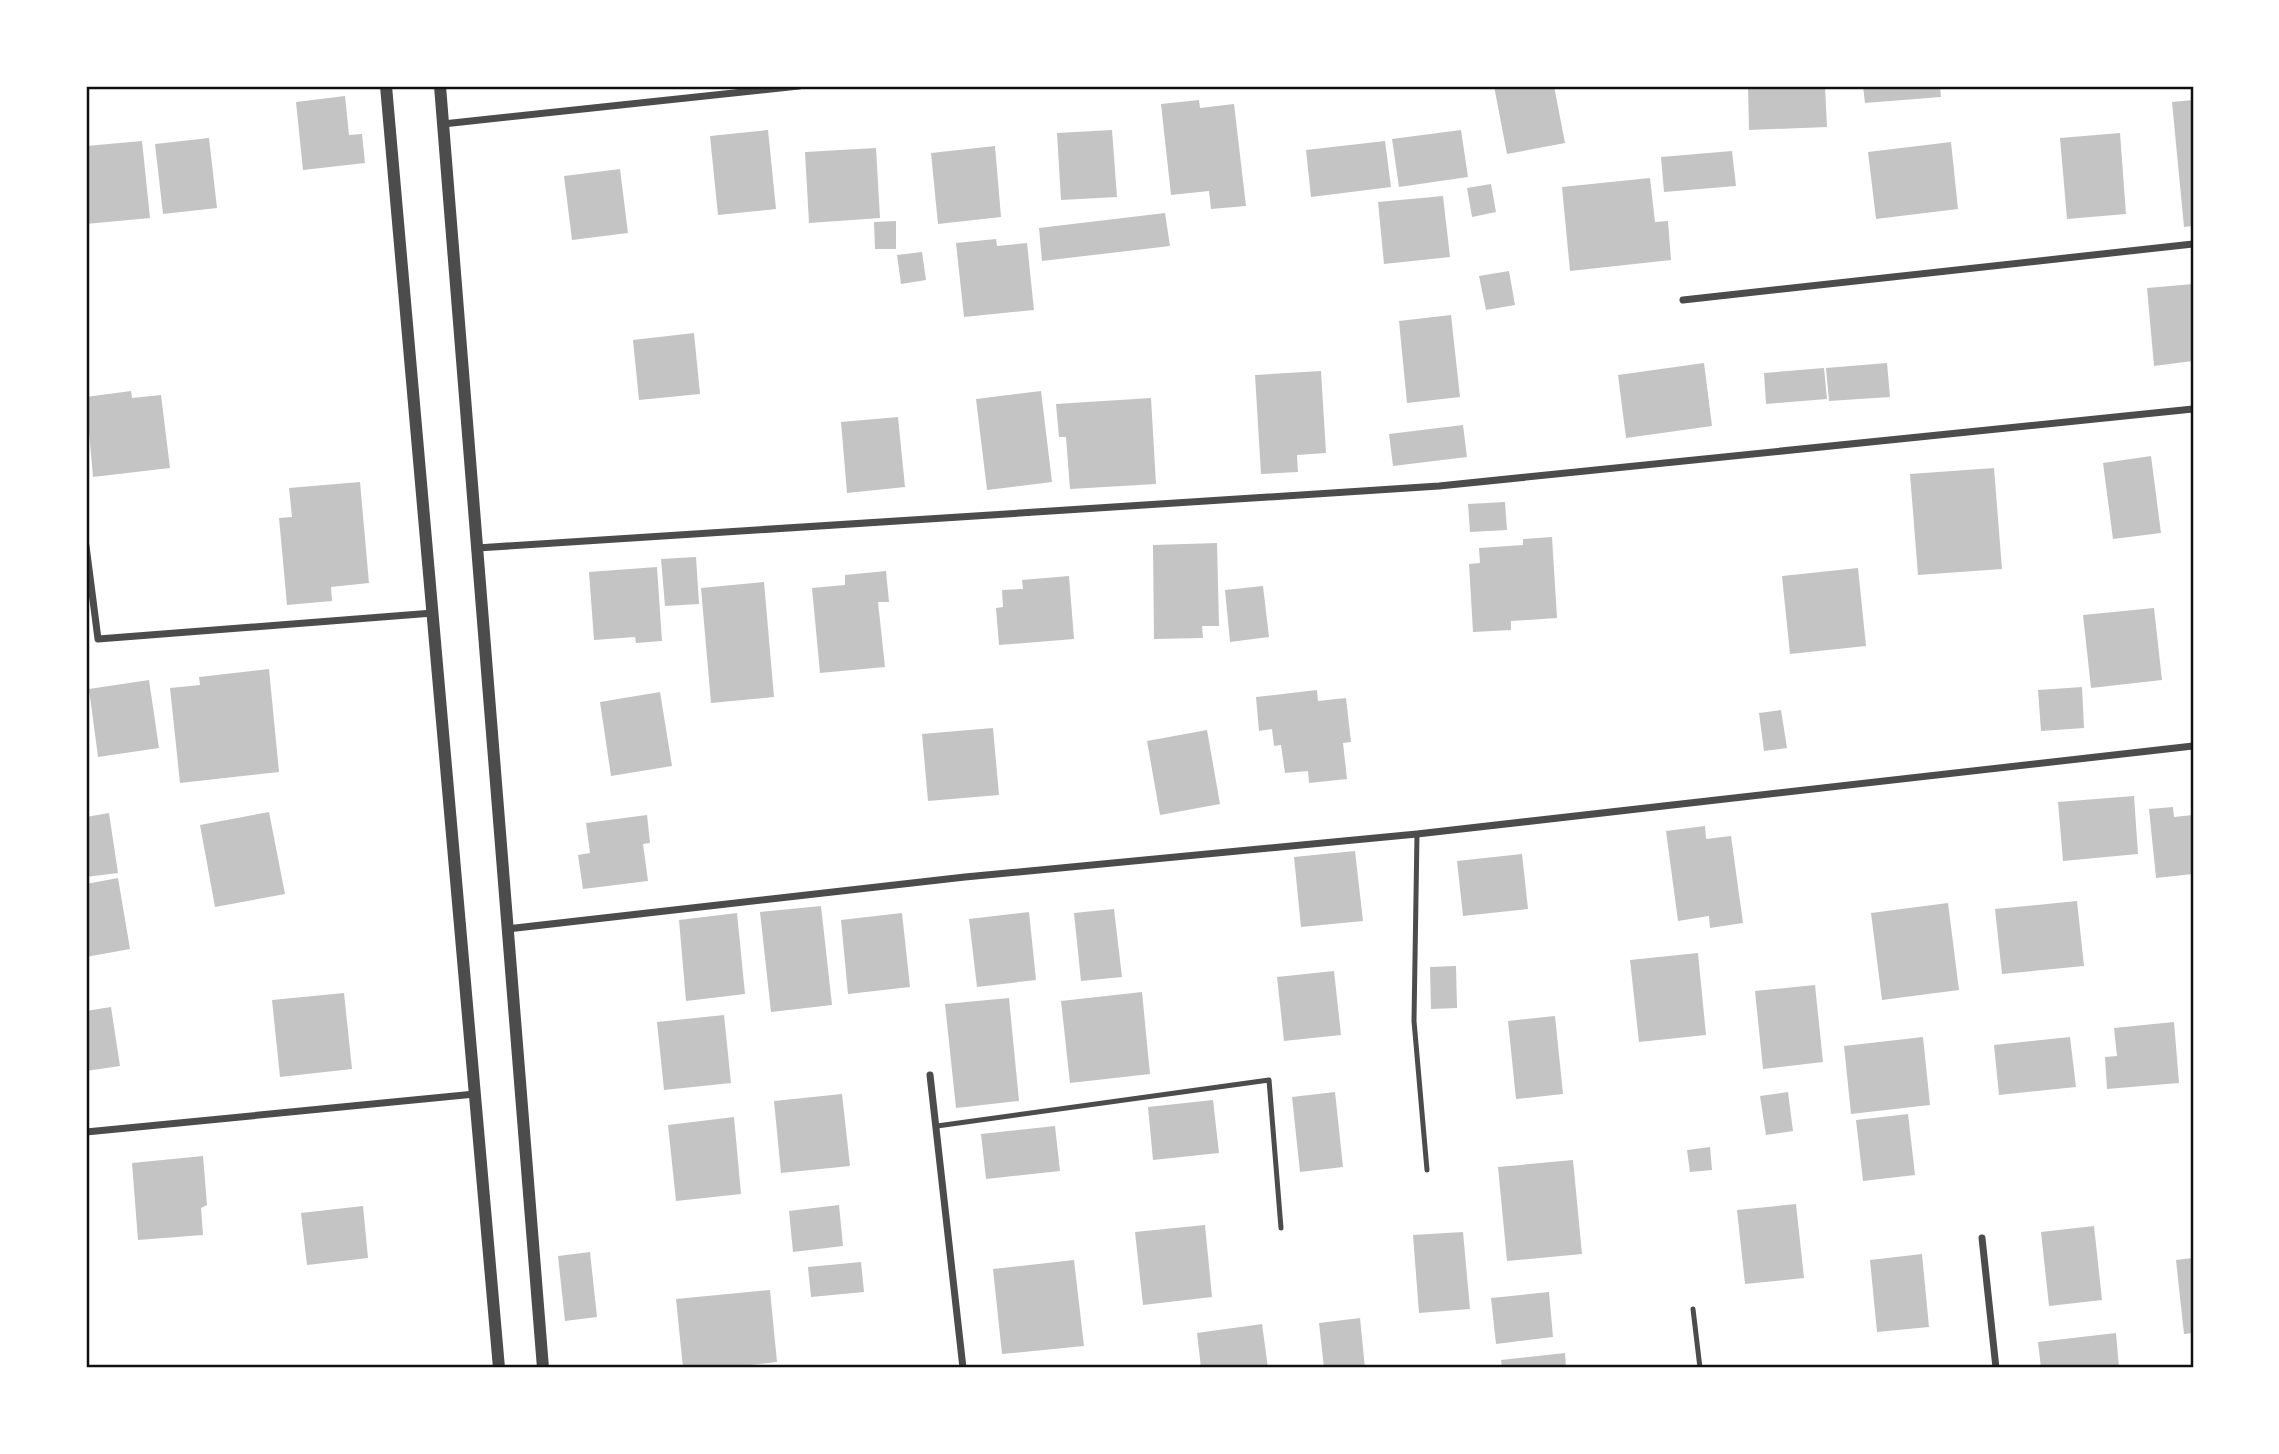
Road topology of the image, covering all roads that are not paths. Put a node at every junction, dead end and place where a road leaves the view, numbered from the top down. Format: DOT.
graph roads {
  1 [pos="386,86"];
  2 [pos="440,86"];
  3 [pos="799,86"];
  4 [pos="443,124"];
  5 [pos="2193,244"];
  6 [pos="1683,300"];
  7 [pos="2193,409"];
  8 [pos="86,546"];
  9 [pos="477,548"];
  10 [pos="433,613"];
  11 [pos="2193,746"];
  12 [pos="1417,834"];
  13 [pos="507,929"];
  14 [pos="930,1074"];
  15 [pos="475,1094"];
  16 [pos="937,1126"];
  17 [pos="86,1132"];
  18 [pos="1427,1170"];
  19 [pos="1280,1228"];
  20 [pos="1982,1238"];
  21 [pos="1693,1309"];
  22 [pos="499,1368"];
  23 [pos="544,1368"];
  24 [pos="963,1368"];
  25 [pos="1700,1368"];
  26 [pos="1996,1368"];
  1 -- 10 [label="street"];
  2 -- 4 [label="street"];
  3 -- 4 [label="street"];
  4 -- 9 [label="street"];
  5 -- 6 [label="street"];
  7 -- 9 [label="street"];
  8 -- 10 [label="street"];
  9 -- 13 [label="street"];
  10 -- 15 [label="street"];
  11 -- 12 [label="street"];
  12 -- 13 [label="street"];
  12 -- 18 [label="lane"];
  13 -- 23 [label="street"];
  14 -- 16 [label="street"];
  15 -- 17 [label="street"];
  15 -- 22 [label="street"];
  16 -- 19 [label="lane"];
  16 -- 24 [label="street"];
  20 -- 26 [label="street"];
  21 -- 25 [label="lane"];
}
